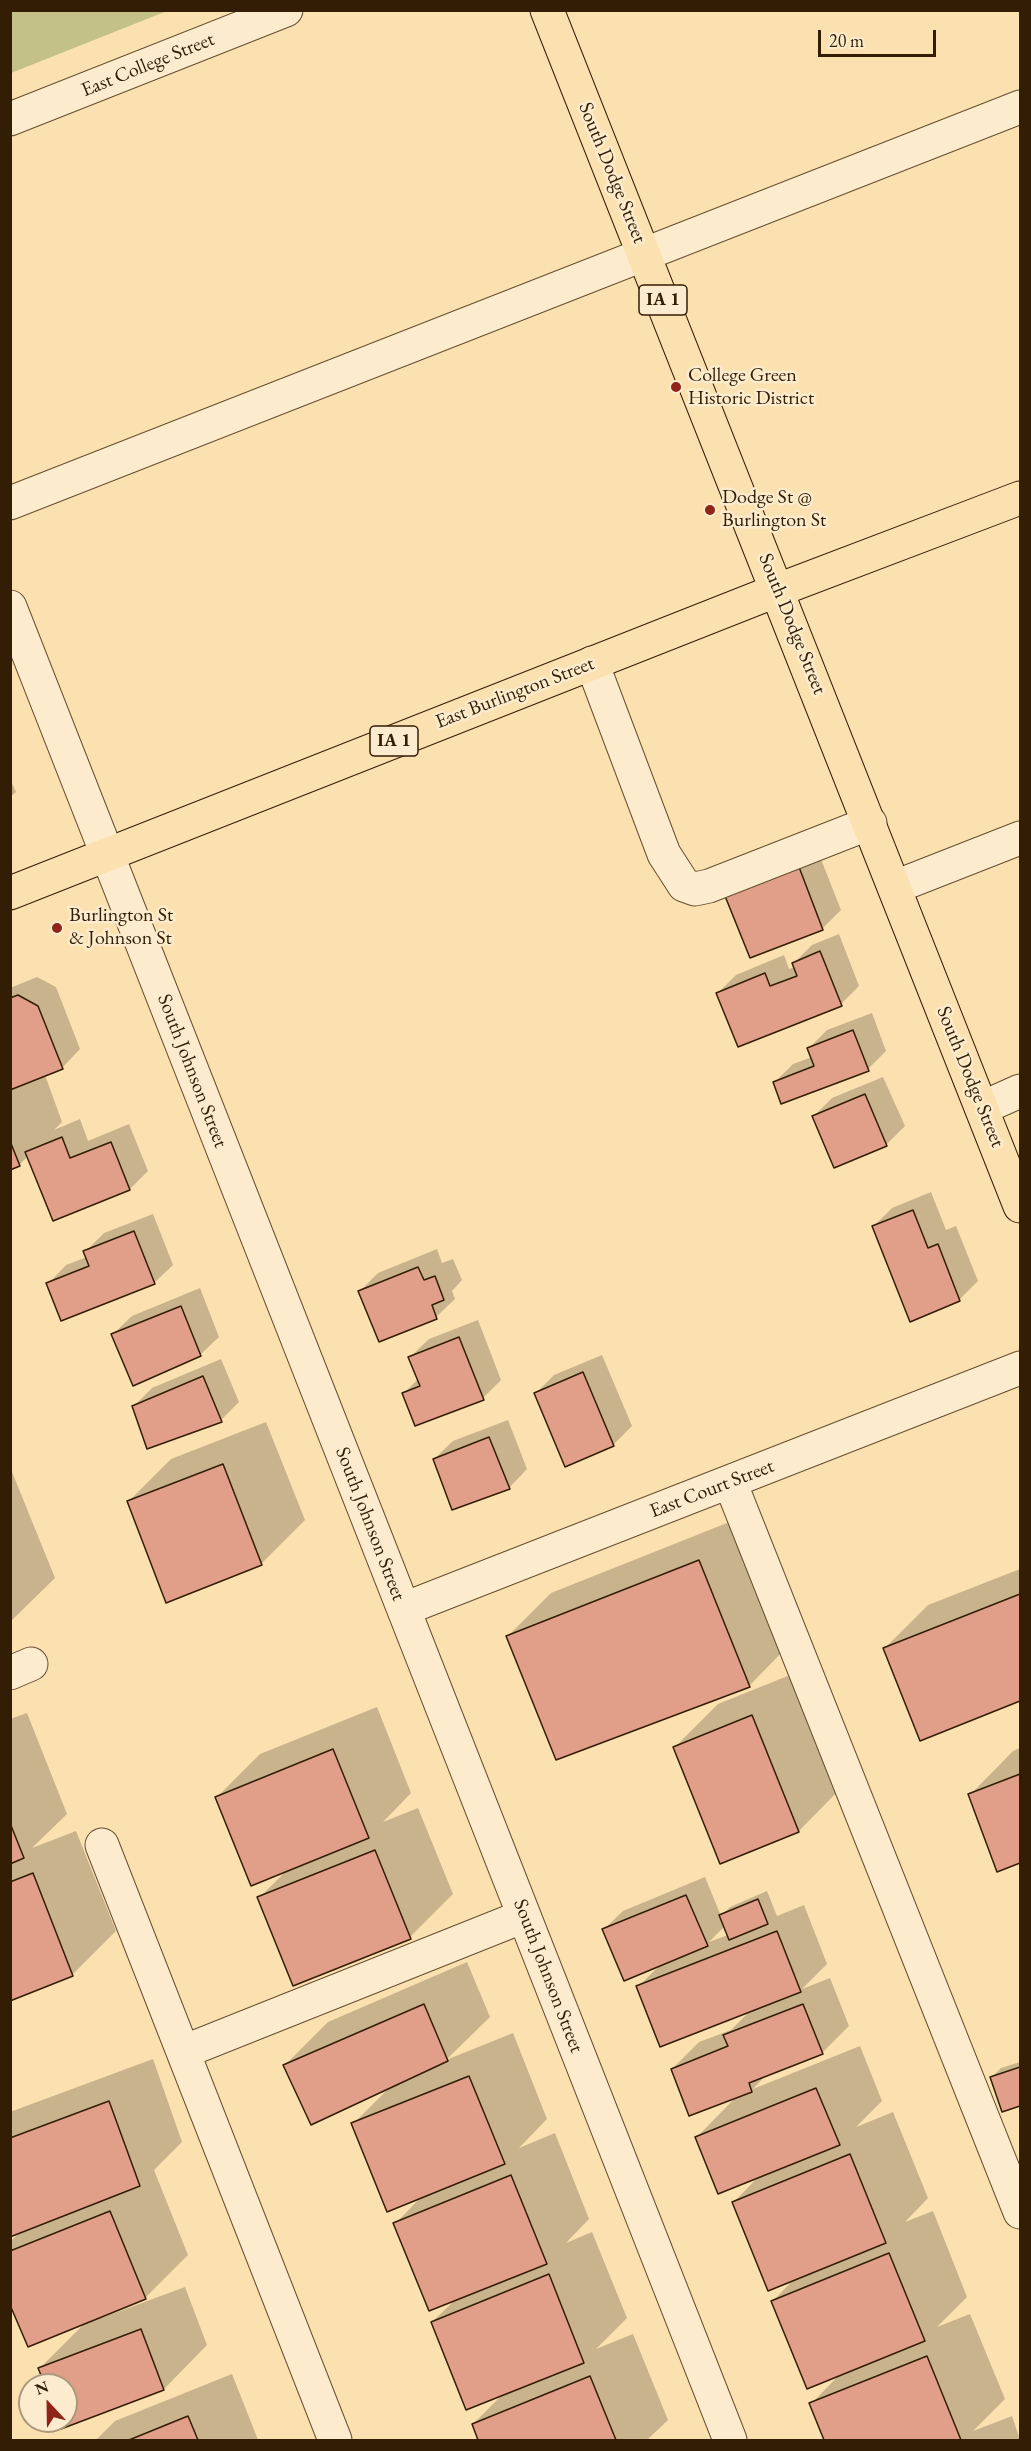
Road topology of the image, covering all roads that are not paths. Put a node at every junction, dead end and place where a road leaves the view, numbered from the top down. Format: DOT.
graph roads {
  1 [pos="286,10"];
  2 [pos="547,10"];
  3 [pos="1018,115"];
  4 [pos="10,119"];
  5 [pos="645,254"];
  6 [pos="1020,498"];
  7 [pos="10,503"];
  8 [pos="778,590"];
  9 [pos="10,607"];
  10 [pos="592,663"];
  11 [pos="870,823"];
  12 [pos="1020,838"];
  13 [pos="107,854"];
  14 [pos="895,887"];
  15 [pos="10,893"];
  16 [pos="1020,1091"];
  17 [pos="982,1108"];
  18 [pos="1020,1206"];
  19 [pos="1020,1368"];
  20 [pos="730,1482"];
  21 [pos="404,1610"];
  22 [pos="102,1845"];
  23 [pos="524,1916"];
  24 [pos="183,2052"];
  25 [pos="1020,2212"];
  26 [pos="335,2440"];
  27 [pos="730,2440"];
  1 -- 4 [label="street, East College Street"];
  2 -- 5 [label="main road, South Dodge Street / IA 1"];
  3 -- 5 [label="street"];
  5 -- 7 [label="street"];
  5 -- 8 [label="main road, South Dodge Street / IA 1"];
  6 -- 8 [label="main road, East Burlington Street / IA 1"];
  8 -- 10 [label="main road, East Burlington Street / IA 1"];
  8 -- 11 [label="main road, South Dodge Street"];
  9 -- 13 [label="street, South Johnson Street"];
  10 -- 11 [label="street"];
  10 -- 13 [label="main road, East Burlington Street / IA 1"];
  11 -- 14 [label="main road, South Dodge Street"];
  12 -- 14 [label="street"];
  13 -- 15 [label="main road, East Burlington Street / IA 1"];
  13 -- 21 [label="street, South Johnson Street"];
  14 -- 17 [label="main road, South Dodge Street"];
  16 -- 17 [label="street"];
  17 -- 18 [label="main road, South Dodge Street"];
  19 -- 20 [label="street, East Court Street"];
  20 -- 21 [label="street, East Court Street"];
  20 -- 25 [label="street"];
  21 -- 23 [label="street, South Johnson Street"];
  22 -- 24 [label="street"];
  23 -- 24 [label="street"];
  23 -- 27 [label="street, South Johnson Street"];
  24 -- 26 [label="street"];
}
